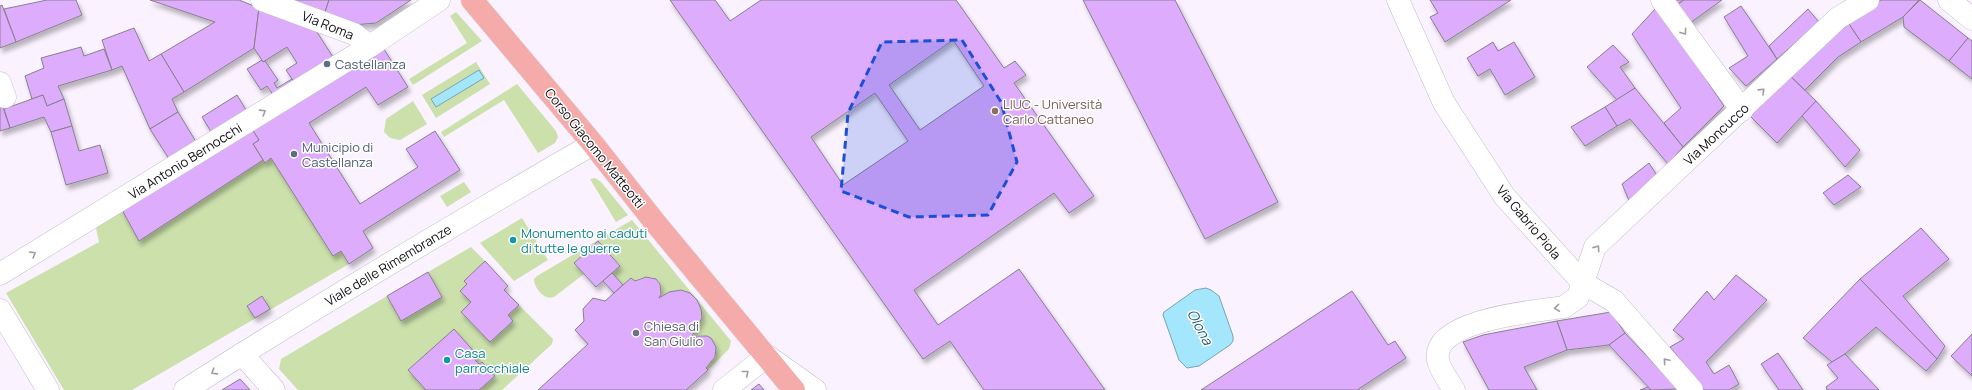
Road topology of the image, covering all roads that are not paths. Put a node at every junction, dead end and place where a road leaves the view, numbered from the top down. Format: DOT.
graph roads {
  1 [pos="262,0"];
  2 [pos="439,0"];
  3 [pos="472,0"];
  4 [pos="1398,0"];
  5 [pos="1662,0"];
  6 [pos="1868,0"];
  7 [pos="1950,0"];
  8 [pos="1972,19"];
  9 [pos="370,46"];
  10 [pos="1742,110"];
  11 [pos="593,144"];
  12 [pos="0,274"];
  13 [pos="1582,283"];
  14 [pos="0,310"];
  15 [pos="242,354"];
  16 [pos="767,356"];
  17 [pos="48,390"];
  18 [pos="185,390"];
  19 [pos="274,390"];
  20 [pos="724,390"];
  21 [pos="794,390"];
  22 [pos="815,390"];
  23 [pos="1454,390"];
  24 [pos="1692,390"];
  1 -- 9 [label="street, Via Roma"];
  2 -- 9 [label="street, Via Antonio Bernocchi"];
  3 -- 11 [label="main road, Corso Giacomo Matteotti"];
  4 -- 13 [label="street, Via Gabrio Piola"];
  5 -- 10 [label="street, one-way"];
  10 -- 6 [label="street, Via Moncucco, one-way"];
  7 -- 8 [label="street"];
  12 -- 9 [label="street, Via Antonio Bernocchi, one-way"];
  13 -- 10 [label="street, Via Moncucco, one-way"];
  11 -- 15 [label="street, Viale delle Rimembranze"];
  11 -- 16 [label="main road, Corso Giacomo Matteotti"];
  13 -- 23 [label="street, Via Moncucco, one-way"];
  24 -- 13 [label="street, Via Gabrio Piola, one-way"];
  14 -- 17 [label="street"];
  15 -- 18 [label="street, Viale delle Rimembranze, one-way"];
  15 -- 19 [label="street"];
  20 -- 16 [label="street, one-way"];
  16 -- 21 [label="main road, Corso Giacomo Matteotti"];
  16 -- 22 [label="street"];
}
